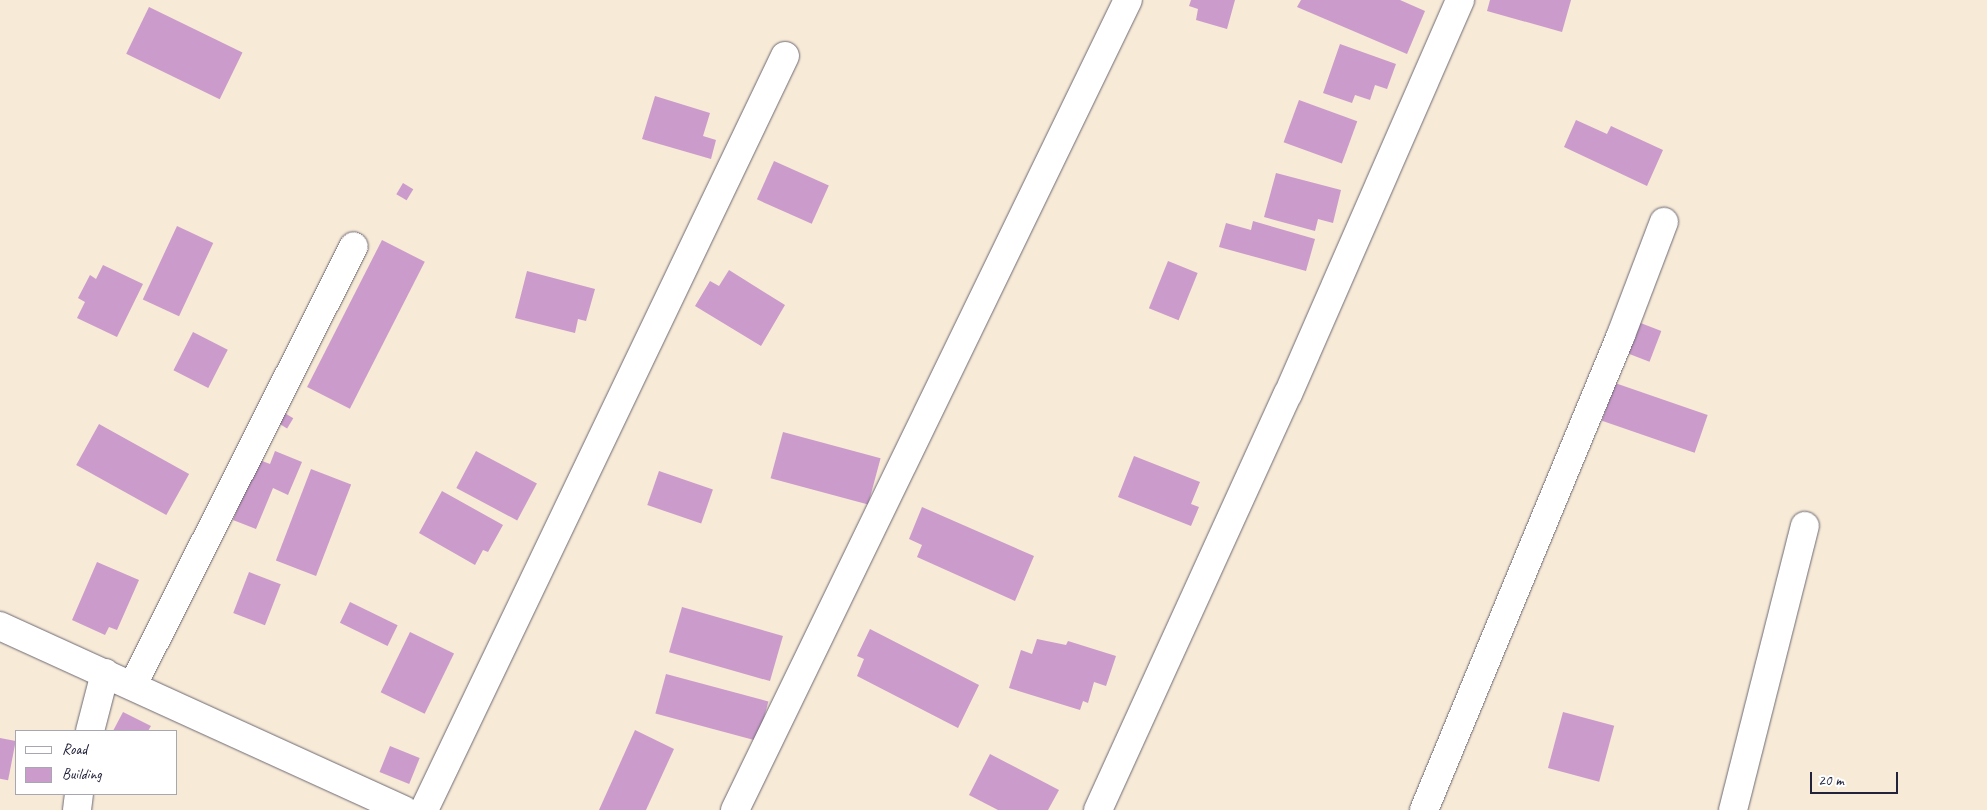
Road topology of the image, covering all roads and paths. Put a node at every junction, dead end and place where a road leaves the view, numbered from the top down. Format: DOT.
graph roads {
  1 [pos="1128,0"];
  2 [pos="1460,0"];
  3 [pos="785,56"];
  4 [pos="1664,222"];
  5 [pos="354,246"];
  6 [pos="1805,526"];
  7 [pos="0,626"];
  8 [pos="105,673"];
  9 [pos="133,686"];
  10 [pos="90,730"];
  11 [pos="79,795"];
  12 [pos="77,810"];
  13 [pos="407,810"];
  14 [pos="735,810"];
  15 [pos="1098,810"];
  16 [pos="1424,810"];
  17 [pos="1733,810"];
  1 -- 14 [label="street"];
  2 -- 15 [label="street"];
  3 -- 13 [label="street"];
  4 -- 16 [label="street"];
  5 -- 9 [label="street"];
  6 -- 17 [label="street"];
  7 -- 8 [label="street"];
  8 -- 9 [label="street"];
  8 -- 10 [label="street"];
  9 -- 13 [label="street"];
  11 -- 12 [label="street"];
}
